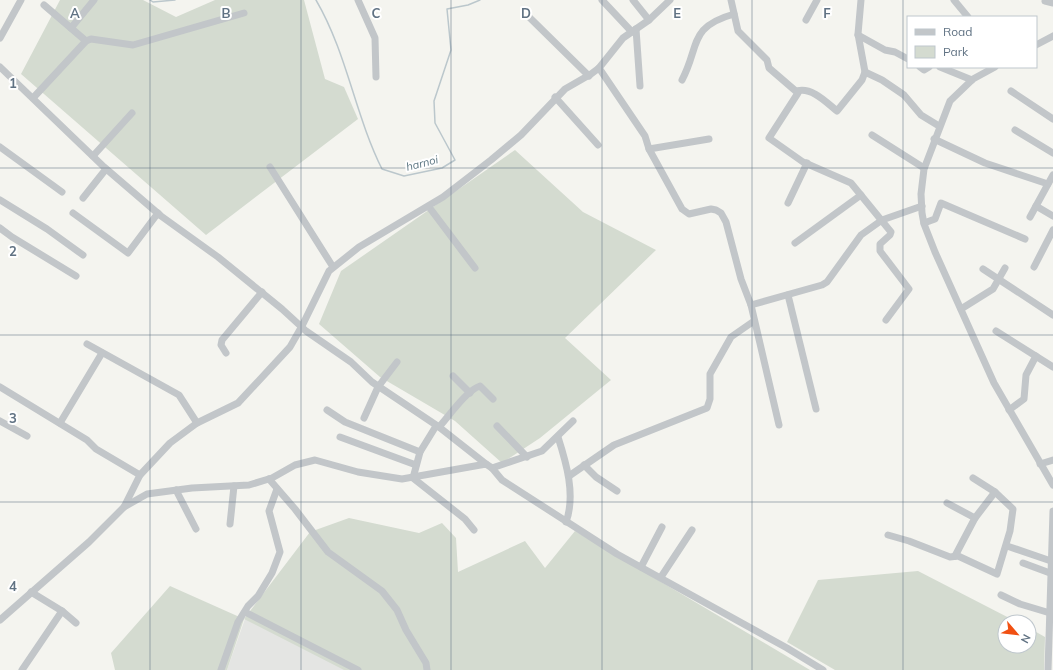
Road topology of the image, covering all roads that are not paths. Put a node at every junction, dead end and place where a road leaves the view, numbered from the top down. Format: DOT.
graph roads {
  1 [pos="20,0"];
  2 [pos="94,0"];
  3 [pos="358,0"];
  4 [pos="602,0"];
  5 [pos="634,0"];
  6 [pos="670,0"];
  7 [pos="731,0"];
  8 [pos="817,0"];
  9 [pos="861,0"];
  10 [pos="954,0"];
  11 [pos="1045,1"];
  12 [pos="1053,3"];
  13 [pos="44,5"];
  14 [pos="244,14"];
  15 [pos="734,14"];
  16 [pos="967,16"];
  17 [pos="529,17"];
  18 [pos="649,20"];
  19 [pos="806,20"];
  20 [pos="71,28"];
  21 [pos="634,30"];
  22 [pos="858,35"];
  23 [pos="1053,36"];
  24 [pos="0,38"];
  25 [pos="86,41"];
  26 [pos="1037,44"];
  27 [pos="907,58"];
  28 [pos="0,67"];
  29 [pos="599,68"];
  30 [pos="942,68"];
  31 [pos="993,68"];
  32 [pos="865,72"];
  33 [pos="376,76"];
  34 [pos="589,76"];
  35 [pos="682,80"];
  36 [pos="972,80"];
  37 [pos="640,86"];
  38 [pos="797,91"];
  39 [pos="1011,91"];
  40 [pos="33,98"];
  41 [pos="555,98"];
  42 [pos="132,113"];
  43 [pos="1053,119"];
  44 [pos="939,126"];
  45 [pos="1015,130"];
  46 [pos="872,135"];
  47 [pos="709,139"];
  48 [pos="934,140"];
  49 [pos="598,145"];
  50 [pos="0,147"];
  51 [pos="649,149"];
  52 [pos="1053,153"];
  53 [pos="93,156"];
  54 [pos="807,164"];
  55 [pos="270,167"];
  56 [pos="924,168"];
  57 [pos="106,169"];
  58 [pos="1053,175"];
  59 [pos="1048,184"];
  60 [pos="62,192"];
  61 [pos="860,195"];
  62 [pos="83,198"];
  63 [pos="0,200"];
  64 [pos="788,203"];
  65 [pos="429,206"];
  66 [pos="922,206"];
  67 [pos="1036,206"];
  68 [pos="73,213"];
  69 [pos="158,213"];
  70 [pos="1053,216"];
  71 [pos="1030,217"];
  72 [pos="882,220"];
  73 [pos="924,223"];
  74 [pos="0,228"];
  75 [pos="1053,230"];
  76 [pos="1025,239"];
  77 [pos="795,243"];
  78 [pos="83,255"];
  79 [pos="333,267"];
  80 [pos="1034,267"];
  81 [pos="475,268"];
  82 [pos="1005,268"];
  83 [pos="983,270"];
  84 [pos="76,276"];
  85 [pos="999,280"];
  86 [pos="262,292"];
  87 [pos="788,295"];
  88 [pos="751,305"];
  89 [pos="961,309"];
  90 [pos="1053,315"];
  91 [pos="886,320"];
  92 [pos="754,321"];
  93 [pos="302,326"];
  94 [pos="996,331"];
  95 [pos="87,344"];
  96 [pos="102,353"];
  97 [pos="226,353"];
  98 [pos="1036,356"];
  99 [pos="397,362"];
  100 [pos="1053,367"];
  101 [pos="453,376"];
  102 [pos="378,386"];
  103 [pos="0,387"];
  104 [pos="470,393"];
  105 [pos="493,399"];
  106 [pos="816,409"];
  107 [pos="327,410"];
  108 [pos="1009,410"];
  109 [pos="364,418"];
  110 [pos="0,421"];
  111 [pos="573,421"];
  112 [pos="60,423"];
  113 [pos="197,423"];
  114 [pos="779,425"];
  115 [pos="497,426"];
  116 [pos="438,427"];
  117 [pos="27,436"];
  118 [pos="340,437"];
  119 [pos="558,437"];
  120 [pos="420,452"];
  121 [pos="527,457"];
  122 [pos="1053,460"];
  123 [pos="1040,464"];
  124 [pos="416,465"];
  125 [pos="584,465"];
  126 [pos="489,466"];
  127 [pos="140,475"];
  128 [pos="569,476"];
  129 [pos="413,478"];
  130 [pos="973,478"];
  131 [pos="269,479"];
  132 [pos="1053,485"];
  133 [pos="234,486"];
  134 [pos="277,489"];
  135 [pos="176,490"];
  136 [pos="617,491"];
  137 [pos="995,492"];
  138 [pos="947,503"];
  139 [pos="124,507"];
  140 [pos="1053,511"];
  141 [pos="975,518"];
  142 [pos="566,522"];
  143 [pos="230,524"];
  144 [pos="662,527"];
  145 [pos="196,529"];
  146 [pos="474,530"];
  147 [pos="692,530"];
  148 [pos="888,535"];
  149 [pos="1052,543"];
  150 [pos="1007,546"];
  151 [pos="955,556"];
  152 [pos="1051,561"];
  153 [pos="1023,563"];
  154 [pos="641,567"];
  155 [pos="1050,573"];
  156 [pos="661,577"];
  157 [pos="31,592"];
  158 [pos="1001,595"];
  159 [pos="62,611"];
  160 [pos="245,612"];
  161 [pos="1050,613"];
  162 [pos="0,620"];
  163 [pos="76,623"];
  164 [pos="22,670"];
  165 [pos="221,670"];
  166 [pos="358,670"];
  167 [pos="427,670"];
  168 [pos="823,670"];
  169 [pos="1048,670"];
  1 -- 24 [label="street"];
  2 -- 20 [label="street"];
  3 -- 33 [label="street"];
  4 -- 21 [label="street"];
  5 -- 18 [label="street"];
  6 -- 18 [label="street"];
  7 -- 15 [label="street"];
  8 -- 19 [label="street"];
  9 -- 22 [label="street"];
  10 -- 16 [label="street"];
  11 -- 12 [label="street"];
  13 -- 20 [label="street"];
  14 -- 25 [label="street"];
  15 -- 35 [label="street"];
  15 -- 38 [label="street"];
  17 -- 34 [label="street"];
  18 -- 21 [label="street"];
  20 -- 25 [label="street"];
  21 -- 29 [label="street"];
  21 -- 37 [label="street"];
  22 -- 27 [label="street"];
  22 -- 32 [label="street"];
  23 -- 26 [label="street"];
  25 -- 40 [label="street"];
  28 -- 40 [label="street"];
  29 -- 34 [label="street"];
  29 -- 51 [label="street"];
  30 -- 36 [label="street"];
  31 -- 36 [label="street"];
  32 -- 38 [label="street"];
  32 -- 44 [label="street"];
  34 -- 41 [label="street"];
  36 -- 44 [label="street"];
  38 -- 54 [label="street"];
  39 -- 43 [label="street"];
  40 -- 53 [label="street"];
  41 -- 49 [label="street"];
  41 -- 65 [label="street"];
  42 -- 53 [label="street"];
  44 -- 48 [label="street"];
  45 -- 52 [label="street"];
  46 -- 56 [label="street"];
  47 -- 51 [label="street"];
  48 -- 56 [label="street"];
  48 -- 59 [label="street"];
  50 -- 60 [label="street"];
  51 -- 88 [label="street"];
  53 -- 57 [label="street"];
  54 -- 61 [label="street"];
  54 -- 64 [label="street"];
  55 -- 79 [label="street"];
  56 -- 66 [label="street"];
  57 -- 62 [label="street"];
  57 -- 69 [label="street"];
  58 -- 59 [label="street"];
  59 -- 67 [label="street"];
  61 -- 72 [label="street"];
  61 -- 77 [label="street"];
  63 -- 78 [label="street"];
  65 -- 79 [label="street"];
  65 -- 81 [label="street"];
  66 -- 72 [label="street"];
  66 -- 73 [label="street"];
  67 -- 70 [label="street"];
  67 -- 71 [label="street"];
  68 -- 69 [label="street"];
  69 -- 86 [label="street"];
  72 -- 87 [label="street"];
  72 -- 91 [label="street"];
  73 -- 76 [label="street"];
  73 -- 89 [label="street"];
  74 -- 84 [label="street"];
  75 -- 80 [label="street"];
  79 -- 93 [label="street"];
  82 -- 85 [label="street"];
  83 -- 85 [label="street"];
  85 -- 89 [label="street"];
  85 -- 90 [label="street"];
  86 -- 93 [label="street"];
  86 -- 97 [label="street"];
  87 -- 88 [label="street"];
  87 -- 106 [label="street"];
  88 -- 92 [label="street"];
  89 -- 108 [label="street"];
  92 -- 114 [label="street"];
  92 -- 125 [label="street"];
  93 -- 102 [label="street"];
  93 -- 113 [label="street"];
  94 -- 98 [label="street"];
  95 -- 96 [label="street"];
  96 -- 112 [label="street"];
  96 -- 113 [label="street"];
  98 -- 100 [label="street"];
  98 -- 108 [label="street"];
  99 -- 102 [label="street"];
  101 -- 104 [label="street"];
  102 -- 109 [label="street"];
  102 -- 116 [label="street"];
  103 -- 112 [label="street"];
  104 -- 105 [label="street"];
  104 -- 116 [label="street"];
  107 -- 120 [label="street"];
  108 -- 123 [label="street"];
  110 -- 117 [label="street"];
  111 -- 119 [label="street"];
  112 -- 127 [label="street"];
  113 -- 127 [label="street"];
  115 -- 121 [label="street"];
  116 -- 120 [label="street"];
  116 -- 126 [label="street"];
  118 -- 124 [label="street"];
  119 -- 121 [label="street"];
  119 -- 128 [label="street"];
  120 -- 124 [label="street"];
  121 -- 126 [label="street"];
  122 -- 123 [label="street"];
  123 -- 132 [label="street"];
  124 -- 129 [label="street"];
  125 -- 128 [label="street"];
  125 -- 136 [label="street"];
  126 -- 129 [label="street"];
  126 -- 142 [label="street"];
  127 -- 139 [label="street"];
  128 -- 142 [label="street"];
  129 -- 131 [label="street"];
  129 -- 146 [label="street"];
  130 -- 137 [label="street"];
  131 -- 133 [label="street"];
  131 -- 134 [label="street"];
  133 -- 135 [label="street"];
  133 -- 143 [label="street"];
  134 -- 160 [label="street"];
  134 -- 167 [label="street"];
  135 -- 139 [label="street"];
  135 -- 145 [label="street"];
  137 -- 141 [label="street"];
  137 -- 150 [label="street"];
  138 -- 141 [label="street"];
  139 -- 157 [label="street"];
  140 -- 149 [label="street"];
  141 -- 151 [label="street"];
  142 -- 154 [label="street"];
  144 -- 154 [label="street"];
  147 -- 156 [label="street"];
  148 -- 151 [label="street"];
  149 -- 152 [label="street"];
  150 -- 151 [label="street"];
  150 -- 152 [label="street"];
  152 -- 155 [label="street"];
  153 -- 155 [label="street"];
  154 -- 156 [label="street"];
  155 -- 161 [label="street"];
  156 -- 168 [label="street"];
  157 -- 159 [label="street"];
  157 -- 162 [label="street"];
  158 -- 161 [label="street"];
  159 -- 163 [label="street"];
  159 -- 164 [label="street"];
  160 -- 165 [label="street"];
  160 -- 166 [label="street"];
  161 -- 169 [label="street"];
}
